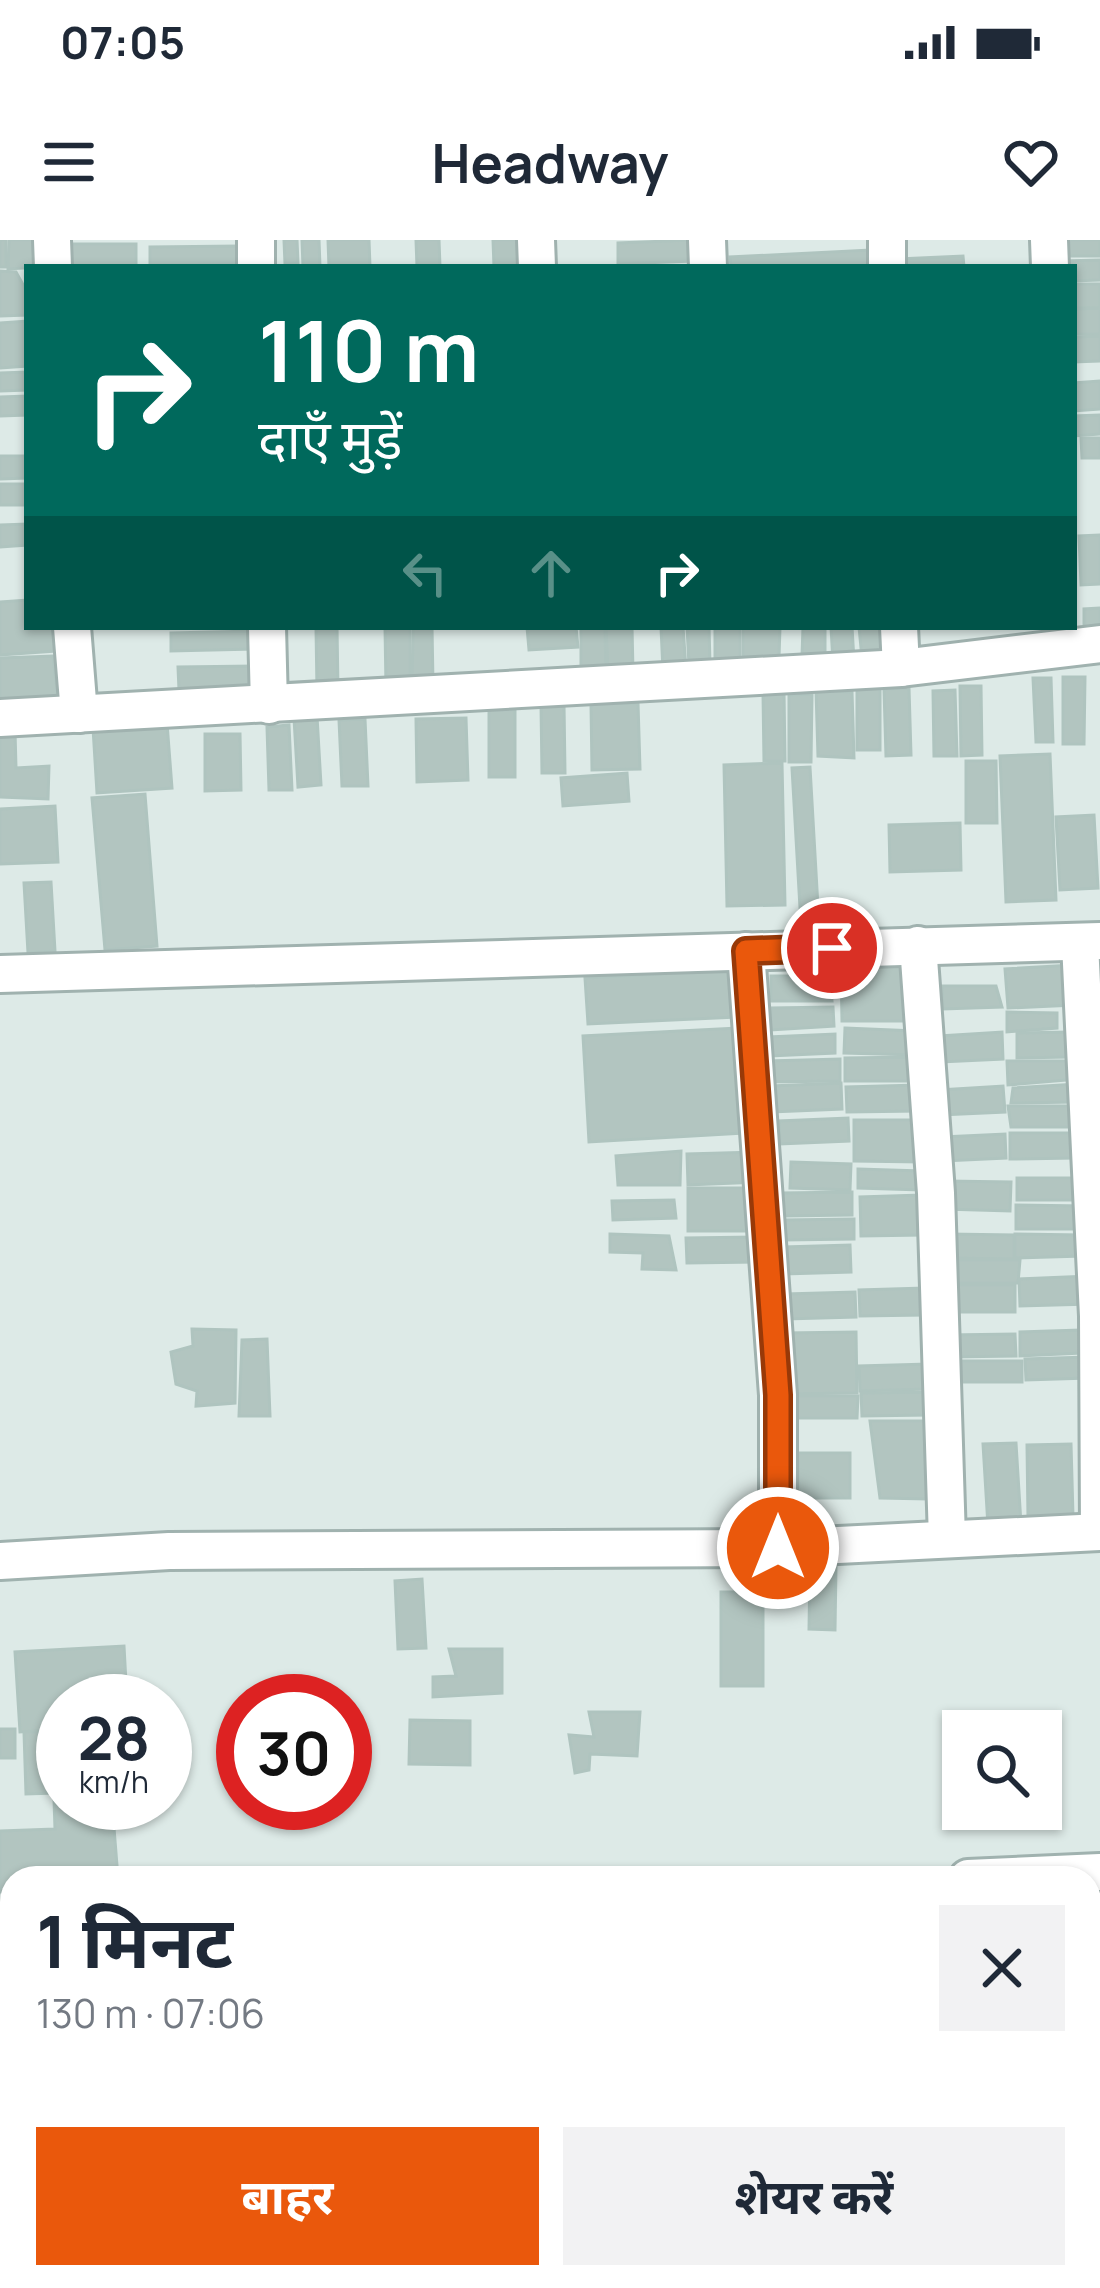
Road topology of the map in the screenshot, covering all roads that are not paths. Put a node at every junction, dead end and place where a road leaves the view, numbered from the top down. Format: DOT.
graph roads {
  1 [pos="72,630"];
  2 [pos="267,630"];
  3 [pos="899,630"];
  4 [pos="1058,637"];
  5 [pos="1100,644"];
  6 [pos="901,668"];
  7 [pos="269,705"];
  8 [pos="79,714"];
  9 [pos="0,718"];
  10 [pos="1090,942"];
  11 [pos="919,945"];
  12 [pos="746,951"];
  13 [pos="0,974"];
  14 [pos="1099,1532"];
  15 [pos="947,1539"];
  16 [pos="778,1548"];
  17 [pos="0,1561"];
  1 -- 8 [label="street"];
  2 -- 7 [label="street"];
  3 -- 6 [label="street"];
  4 -- 5 [label="street"];
  4 -- 6 [label="street"];
  6 -- 7 [label="street"];
  7 -- 8 [label="street"];
  8 -- 9 [label="street"];
  10 -- 11 [label="street"];
  10 -- 14 [label="street"];
  11 -- 12 [label="street"];
  11 -- 15 [label="street"];
  12 -- 13 [label="street"];
  12 -- 16 [label="street"];
  14 -- 15 [label="street"];
  15 -- 16 [label="street"];
  16 -- 17 [label="street"];
}
